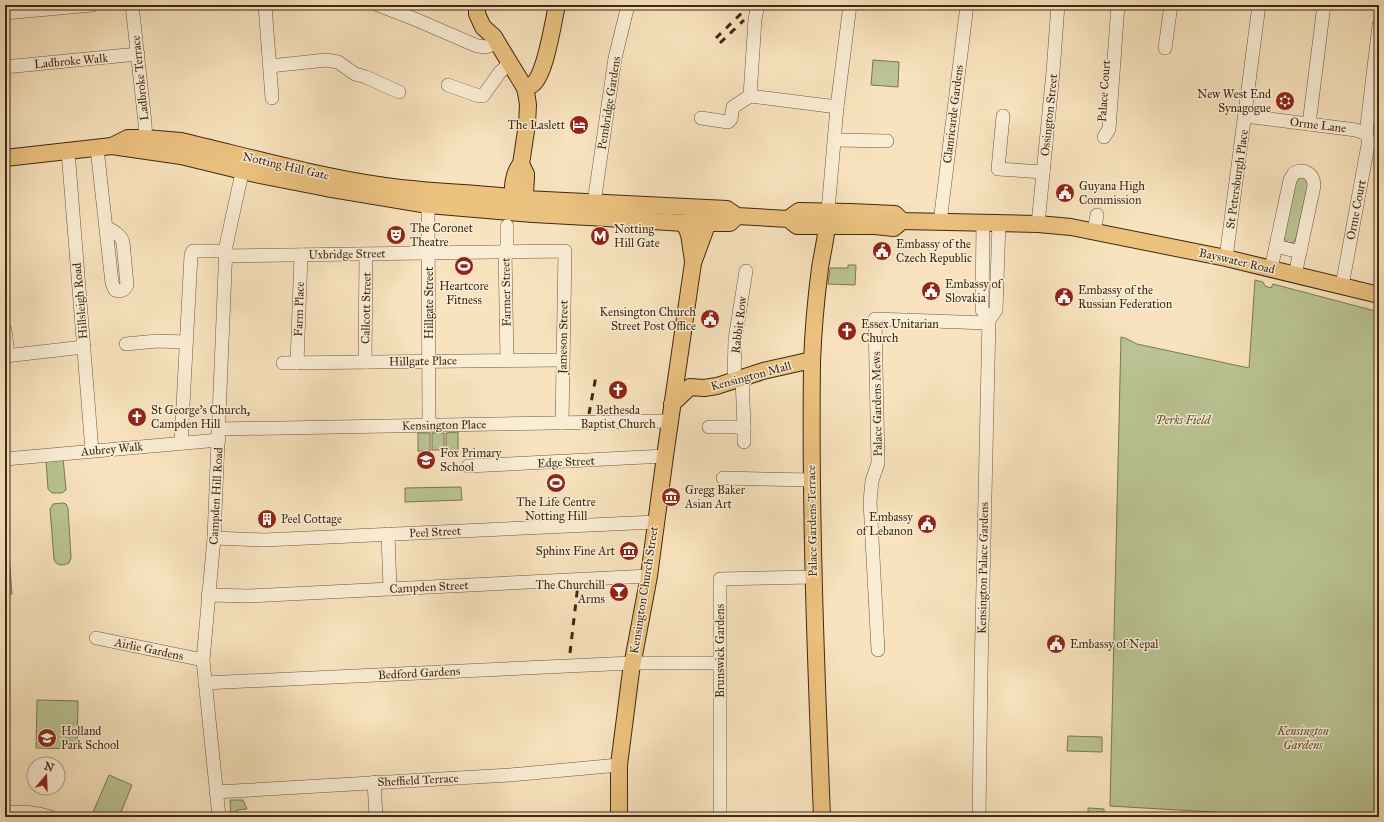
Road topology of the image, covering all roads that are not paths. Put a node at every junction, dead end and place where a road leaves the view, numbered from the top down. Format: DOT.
graph roads {
  1 [pos="92,5"];
  2 [pos="132,5"];
  3 [pos="265,5"];
  4 [pos="378,5"];
  5 [pos="476,5"];
  6 [pos="481,5"];
  7 [pos="557,5"];
  8 [pos="628,5"];
  9 [pos="758,5"];
  10 [pos="850,5"];
  11 [pos="967,5"];
  12 [pos="1058,5"];
  13 [pos="1110,5"];
  14 [pos="1118,5"];
  15 [pos="1171,5"];
  16 [pos="1259,5"];
  17 [pos="1324,5"];
  18 [pos="5,13"];
  19 [pos="1379,25"];
  20 [pos="495,40"];
  21 [pos="1165,48"];
  22 [pos="138,54"];
  23 [pos="509,64"];
  24 [pos="1377,64"];
  25 [pos="270,66"];
  26 [pos="5,67"];
  27 [pos="448,86"];
  28 [pos="525,88"];
  29 [pos="399,92"];
  30 [pos="750,96"];
  31 [pos="272,98"];
  32 [pos="838,107"];
  33 [pos="1004,116"];
  34 [pos="1245,116"];
  35 [pos="701,118"];
  36 [pos="1310,124"];
  37 [pos="1371,139"];
  38 [pos="835,140"];
  39 [pos="887,142"];
  40 [pos="145,144"];
  41 [pos="105,147"];
  42 [pos="68,151"];
  43 [pos="236,154"];
  44 [pos="5,158"];
  45 [pos="243,171"];
  46 [pos="1043,172"];
  47 [pos="594,203"];
  48 [pos="428,205"];
  49 [pos="516,209"];
  50 [pos="1097,215"];
  51 [pos="712,216"];
  52 [pos="828,219"];
  53 [pos="940,222"];
  54 [pos="684,223"];
  55 [pos="991,223"];
  56 [pos="1038,224"];
  57 [pos="106,227"];
  58 [pos="1094,231"];
  59 [pos="1276,246"];
  60 [pos="505,251"];
  61 [pos="565,251"];
  62 [pos="429,252"];
  63 [pos="1300,252"];
  64 [pos="226,254"];
  65 [pos="366,254"];
  66 [pos="301,255"];
  67 [pos="1226,258"];
  68 [pos="693,263"];
  69 [pos="1271,269"];
  70 [pos="746,271"];
  71 [pos="1295,275"];
  72 [pos="1342,286"];
  73 [pos="1379,295"];
  74 [pos="989,321"];
  75 [pos="5,330"];
  76 [pos="186,342"];
  77 [pos="126,344"];
  78 [pos="84,347"];
  79 [pos="6,355"];
  80 [pos="507,359"];
  81 [pos="563,360"];
  82 [pos="812,360"];
  83 [pos="429,361"];
  84 [pos="365,362"];
  85 [pos="283,363"];
  86 [pos="297,363"];
  87 [pos="679,363"];
  88 [pos="738,379"];
  89 [pos="690,387"];
  90 [pos="672,404"];
  91 [pos="670,421"];
  92 [pos="562,423"];
  93 [pos="429,425"];
  94 [pos="709,427"];
  95 [pos="744,427"];
  96 [pos="219,435"];
  97 [pos="744,442"];
  98 [pos="181,443"];
  99 [pos="92,451"];
  100 [pos="664,456"];
  101 [pos="5,459"];
  102 [pos="468,466"];
  103 [pos="723,478"];
  104 [pos="811,480"];
  105 [pos="656,522"];
  106 [pos="388,534"];
  107 [pos="214,538"];
  108 [pos="649,576"];
  109 [pos="813,577"];
  110 [pos="390,589"];
  111 [pos="208,595"];
  112 [pos="96,638"];
  113 [pos="878,650"];
  114 [pos="203,660"];
  115 [pos="632,663"];
  116 [pos="719,663"];
  117 [pos="205,683"];
  118 [pos="619,765"];
  119 [pos="374,782"];
  120 [pos="216,792"];
  121 [pos="5,812"];
  122 [pos="50,817"];
  123 [pos="219,817"];
  124 [pos="376,817"];
  125 [pos="619,817"];
  126 [pos="720,817"];
  127 [pos="822,817"];
  128 [pos="979,817"];
  1 -- 18 [label="street"];
  2 -- 22 [label="street, Ladbroke Terrace"];
  3 -- 25 [label="street"];
  4 -- 20 [label="street"];
  5 -- 20 [label="main road"];
  6 -- 20 [label="main road"];
  7 -- 28 [label="main road"];
  8 -- 47 [label="street, Pembridge Gardens"];
  9 -- 30 [label="street"];
  10 -- 32 [label="street"];
  11 -- 53 [label="street, Clanricarde Gardens"];
  12 -- 46 [label="street, Ossington Street"];
  13 -- 14 [label="street, Palace Court"];
  15 -- 21 [label="street"];
  16 -- 34 [label="street, St Petersburgh Place"];
  17 -- 36 [label="street"];
  19 -- 24 [label="street, Orme Court"];
  20 -- 23 [label="main road"];
  22 -- 26 [label="street, Ladbroke Walk"];
  22 -- 40 [label="street, Ladbroke Terrace"];
  23 -- 27 [label="street"];
  23 -- 28 [label="main road"];
  24 -- 37 [label="street, Orme Court"];
  25 -- 29 [label="street"];
  25 -- 31 [label="street"];
  28 -- 49 [label="main road"];
  30 -- 32 [label="street"];
  30 -- 35 [label="street"];
  32 -- 38 [label="street"];
  33 -- 46 [label="street"];
  34 -- 36 [label="street, Orme Lane"];
  34 -- 67 [label="street, St Petersburgh Place"];
  36 -- 37 [label="street, Orme Lane"];
  37 -- 72 [label="street, Orme Court"];
  38 -- 39 [label="street"];
  38 -- 52 [label="street"];
  40 -- 41 [label="main road"];
  40 -- 43 [label="main road, Notting Hill Gate"];
  40 -- 45 [label="main road, Notting Hill Gate"];
  41 -- 42 [label="main road"];
  41 -- 57 [label="street"];
  42 -- 44 [label="main road"];
  42 -- 78 [label="street, Hillsleigh Road"];
  43 -- 45 [label="street"];
  43 -- 49 [label="main road, Notting Hill Gate"];
  45 -- 48 [label="main road, Notting Hill Gate"];
  45 -- 64 [label="street, Campden Hill Road"];
  46 -- 56 [label="street, Ossington Street"];
  47 -- 49 [label="main road, Notting Hill Gate"];
  47 -- 51 [label="main road, Notting Hill Gate"];
  48 -- 49 [label="main road, Notting Hill Gate"];
  48 -- 62 [label="street, Hillgate Street"];
  49 -- 54 [label="main road, Notting Hill Gate"];
  49 -- 60 [label="street, Farmer Street"];
  50 -- 58 [label="street"];
  51 -- 52 [label="main road, Notting Hill Gate"];
  51 -- 54 [label="main road, Notting Hill Gate"];
  51 -- 68 [label="main road, Kensington Church Street"];
  52 -- 53 [label="main road, Notting Hill Gate"];
  52 -- 82 [label="main road, Palace Gardens Terrace"];
  53 -- 55 [label="main road, Notting Hill Gate"];
  54 -- 68 [label="main road"];
  55 -- 56 [label="main road, Notting Hill Gate"];
  55 -- 74 [label="street, Kensington Palace Gardens"];
  56 -- 58 [label="main road, Bayswater Road"];
  58 -- 67 [label="main road, Bayswater Road"];
  59 -- 63 [label="street"];
  59 -- 63 [label="street"];
  59 -- 69 [label="street"];
  60 -- 61 [label="street, Uxbridge Street"];
  60 -- 62 [label="street, Uxbridge Street"];
  60 -- 80 [label="street, Farmer Street"];
  61 -- 81 [label="street, Jameson Street"];
  62 -- 65 [label="street, Uxbridge Street"];
  62 -- 83 [label="street, Hillgate Street"];
  63 -- 71 [label="street"];
  64 -- 66 [label="street, Uxbridge Street"];
  64 -- 76 [label="street, Uxbridge Street"];
  64 -- 96 [label="street, Campden Hill Road"];
  65 -- 66 [label="street, Uxbridge Street"];
  65 -- 84 [label="street, Callcott Street"];
  66 -- 86 [label="street, Farm Place"];
  67 -- 69 [label="main road, Bayswater Road"];
  68 -- 87 [label="main road, Kensington Church Street"];
  69 -- 71 [label="main road, Bayswater Road"];
  70 -- 88 [label="street, Rabbit Row"];
  71 -- 72 [label="main road, Bayswater Road"];
  72 -- 73 [label="main road, Bayswater Road"];
  74 -- 113 [label="street, Palace Gardens Mews"];
  74 -- 128 [label="street, Kensington Palace Gardens"];
  75 -- 79 [label="street"];
  76 -- 77 [label="street"];
  76 -- 98 [label="street"];
  78 -- 79 [label="street"];
  78 -- 99 [label="street, Hillsleigh Road"];
  80 -- 81 [label="street, Hillgate Place"];
  80 -- 83 [label="street, Hillgate Place"];
  81 -- 92 [label="street, Jameson Street"];
  82 -- 88 [label="main road, Kensington Mall"];
  82 -- 104 [label="main road, Palace Gardens Terrace"];
  83 -- 84 [label="street, Hillgate Place"];
  83 -- 93 [label="street, Hillgate Street"];
  84 -- 86 [label="street, Hillgate Place"];
  85 -- 86 [label="street, Hillgate Place"];
  87 -- 89 [label="main road, Kensington Church Street"];
  87 -- 90 [label="main road, Kensington Church Street"];
  88 -- 89 [label="main road, Kensington Mall"];
  88 -- 95 [label="street, Rabbit Row"];
  89 -- 90 [label="main road"];
  90 -- 91 [label="main road, Kensington Church Street"];
  91 -- 92 [label="street, Kensington Place"];
  91 -- 100 [label="main road, Kensington Church Street"];
  92 -- 93 [label="street, Kensington Place"];
  93 -- 96 [label="street, Kensington Place"];
  94 -- 95 [label="street"];
  95 -- 97 [label="street, Rabbit Row"];
  96 -- 98 [label="street, Aubrey Walk"];
  96 -- 107 [label="street, Campden Hill Road"];
  98 -- 99 [label="street, Aubrey Walk"];
  99 -- 101 [label="street, Aubrey Walk"];
  100 -- 102 [label="street, Edge Street"];
  100 -- 105 [label="main road, Kensington Church Street"];
  103 -- 104 [label="street"];
  104 -- 109 [label="main road, Palace Gardens Terrace"];
  105 -- 106 [label="street, Peel Street"];
  105 -- 108 [label="main road, Kensington Church Street"];
  106 -- 107 [label="street, Peel Street"];
  106 -- 110 [label="street"];
  107 -- 111 [label="street, Campden Hill Road"];
  108 -- 110 [label="street, Campden Street"];
  108 -- 115 [label="main road, Kensington Church Street"];
  109 -- 116 [label="street, Brunswick Gardens"];
  109 -- 127 [label="main road, Palace Gardens Terrace"];
  110 -- 111 [label="street, Campden Street"];
  111 -- 114 [label="street, Campden Hill Road"];
  112 -- 114 [label="street, Airlie Gardens"];
  114 -- 117 [label="street, Campden Hill Road"];
  115 -- 116 [label="street, Bedford Gardens"];
  115 -- 117 [label="street, Bedford Gardens"];
  115 -- 118 [label="main road, Kensington Church Street"];
  116 -- 126 [label="street, Brunswick Gardens"];
  117 -- 120 [label="street, Campden Hill Road"];
  118 -- 119 [label="street, Sheffield Terrace"];
  118 -- 125 [label="main road, Kensington Church Street"];
  119 -- 120 [label="street, Sheffield Terrace"];
  119 -- 124 [label="street"];
  120 -- 123 [label="street, Campden Hill Road"];
  121 -- 122 [label="street"];
}
